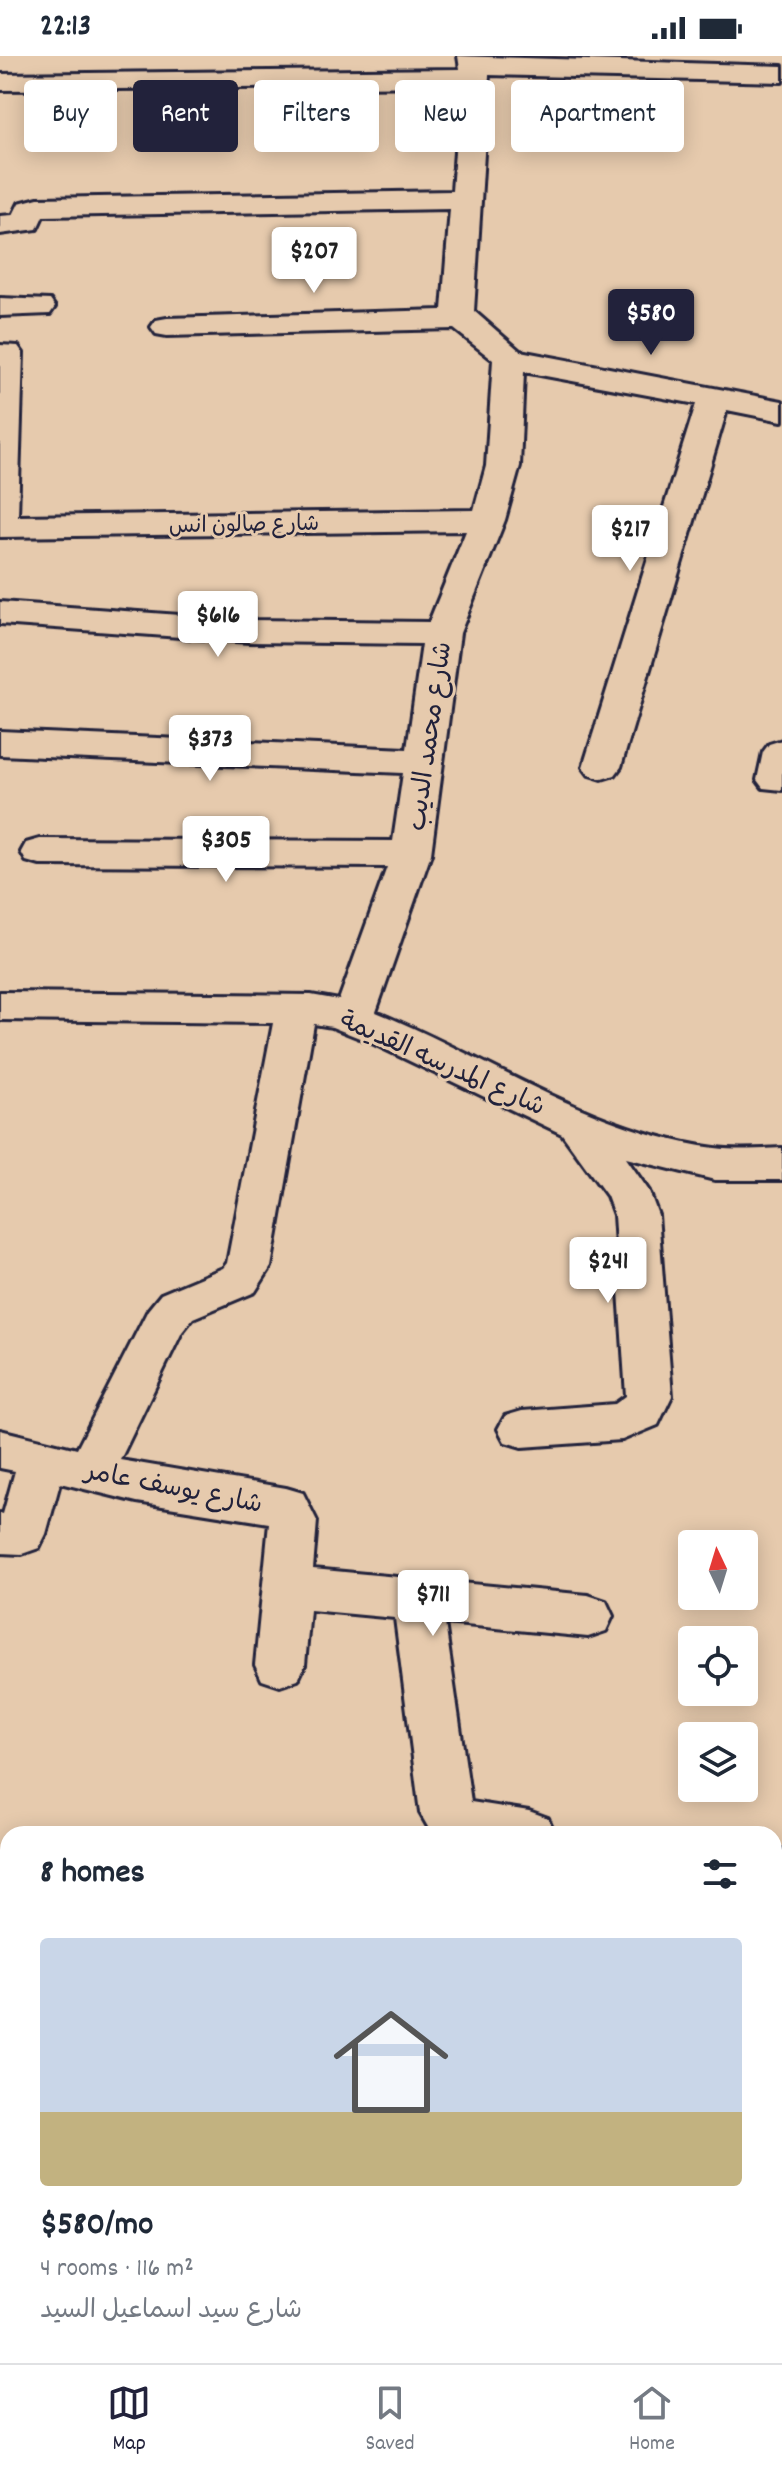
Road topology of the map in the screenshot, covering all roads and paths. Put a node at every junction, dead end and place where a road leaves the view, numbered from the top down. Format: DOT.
graph roads {
  1 [pos="474,66"];
  2 [pos="782,74"];
  3 [pos="0,82"];
  4 [pos="464,200"];
  5 [pos="0,225"];
  6 [pos="0,307"];
  7 [pos="39,307"];
  8 [pos="462,319"];
  9 [pos="167,327"];
  10 [pos="7,353"];
  11 [pos="509,359"];
  12 [pos="715,397"];
  13 [pos="782,411"];
  14 [pos="2,451"];
  15 [pos="488,520"];
  16 [pos="0,527"];
  17 [pos="2,621"];
  18 [pos="442,633"];
  19 [pos="0,743"];
  20 [pos="423,762"];
  21 [pos="602,767"];
  22 [pos="40,852"];
  23 [pos="411,854"];
  24 [pos="0,1006"];
  25 [pos="296,1010"];
  26 [pos="353,1018"];
  27 [pos="577,1123"];
  28 [pos="782,1164"];
  29 [pos="522,1429"];
  30 [pos="21,1454"];
  31 [pos="90,1472"];
  32 [pos="0,1533"];
  33 [pos="286,1587"];
  34 [pos="417,1600"];
  35 [pos="588,1616"];
  36 [pos="280,1665"];
  37 [pos="476,1826"];
  1 -- 2 [label="street"];
  1 -- 3 [label="street"];
  1 -- 4 [label="street"];
  4 -- 5 [label="street"];
  4 -- 8 [label="street"];
  6 -- 7 [label="street"];
  8 -- 9 [label="street"];
  8 -- 11 [label="street"];
  10 -- 14 [label="street"];
  11 -- 12 [label="street"];
  11 -- 15 [label="street, شارع محمد الديب"];
  12 -- 13 [label="street"];
  12 -- 21 [label="street"];
  14 -- 16 [label="street"];
  15 -- 16 [label="street, شارع صالون انس"];
  15 -- 18 [label="street, شارع محمد الديب"];
  17 -- 18 [label="street"];
  18 -- 20 [label="street, شارع محمد الديب"];
  19 -- 20 [label="street"];
  20 -- 23 [label="street, شارع محمد الديب"];
  22 -- 23 [label="street"];
  23 -- 26 [label="street, شارع محمد الديب"];
  24 -- 25 [label="street, شارع المدرسه القديمة"];
  25 -- 26 [label="street, شارع المدرسه القديمة"];
  25 -- 31 [label="street"];
  26 -- 27 [label="street, شارع المدرسه القديمة"];
  27 -- 28 [label="street, شارع المدرسه القديمة"];
  27 -- 29 [label="street"];
  30 -- 31 [label="street, شارع يوسف عامر"];
  30 -- 32 [label="street"];
  31 -- 33 [label="street, شارع يوسف عامر"];
  33 -- 34 [label="street"];
  33 -- 36 [label="street, شارع يوسف عامر"];
  34 -- 35 [label="street"];
  34 -- 37 [label="street"];
}
